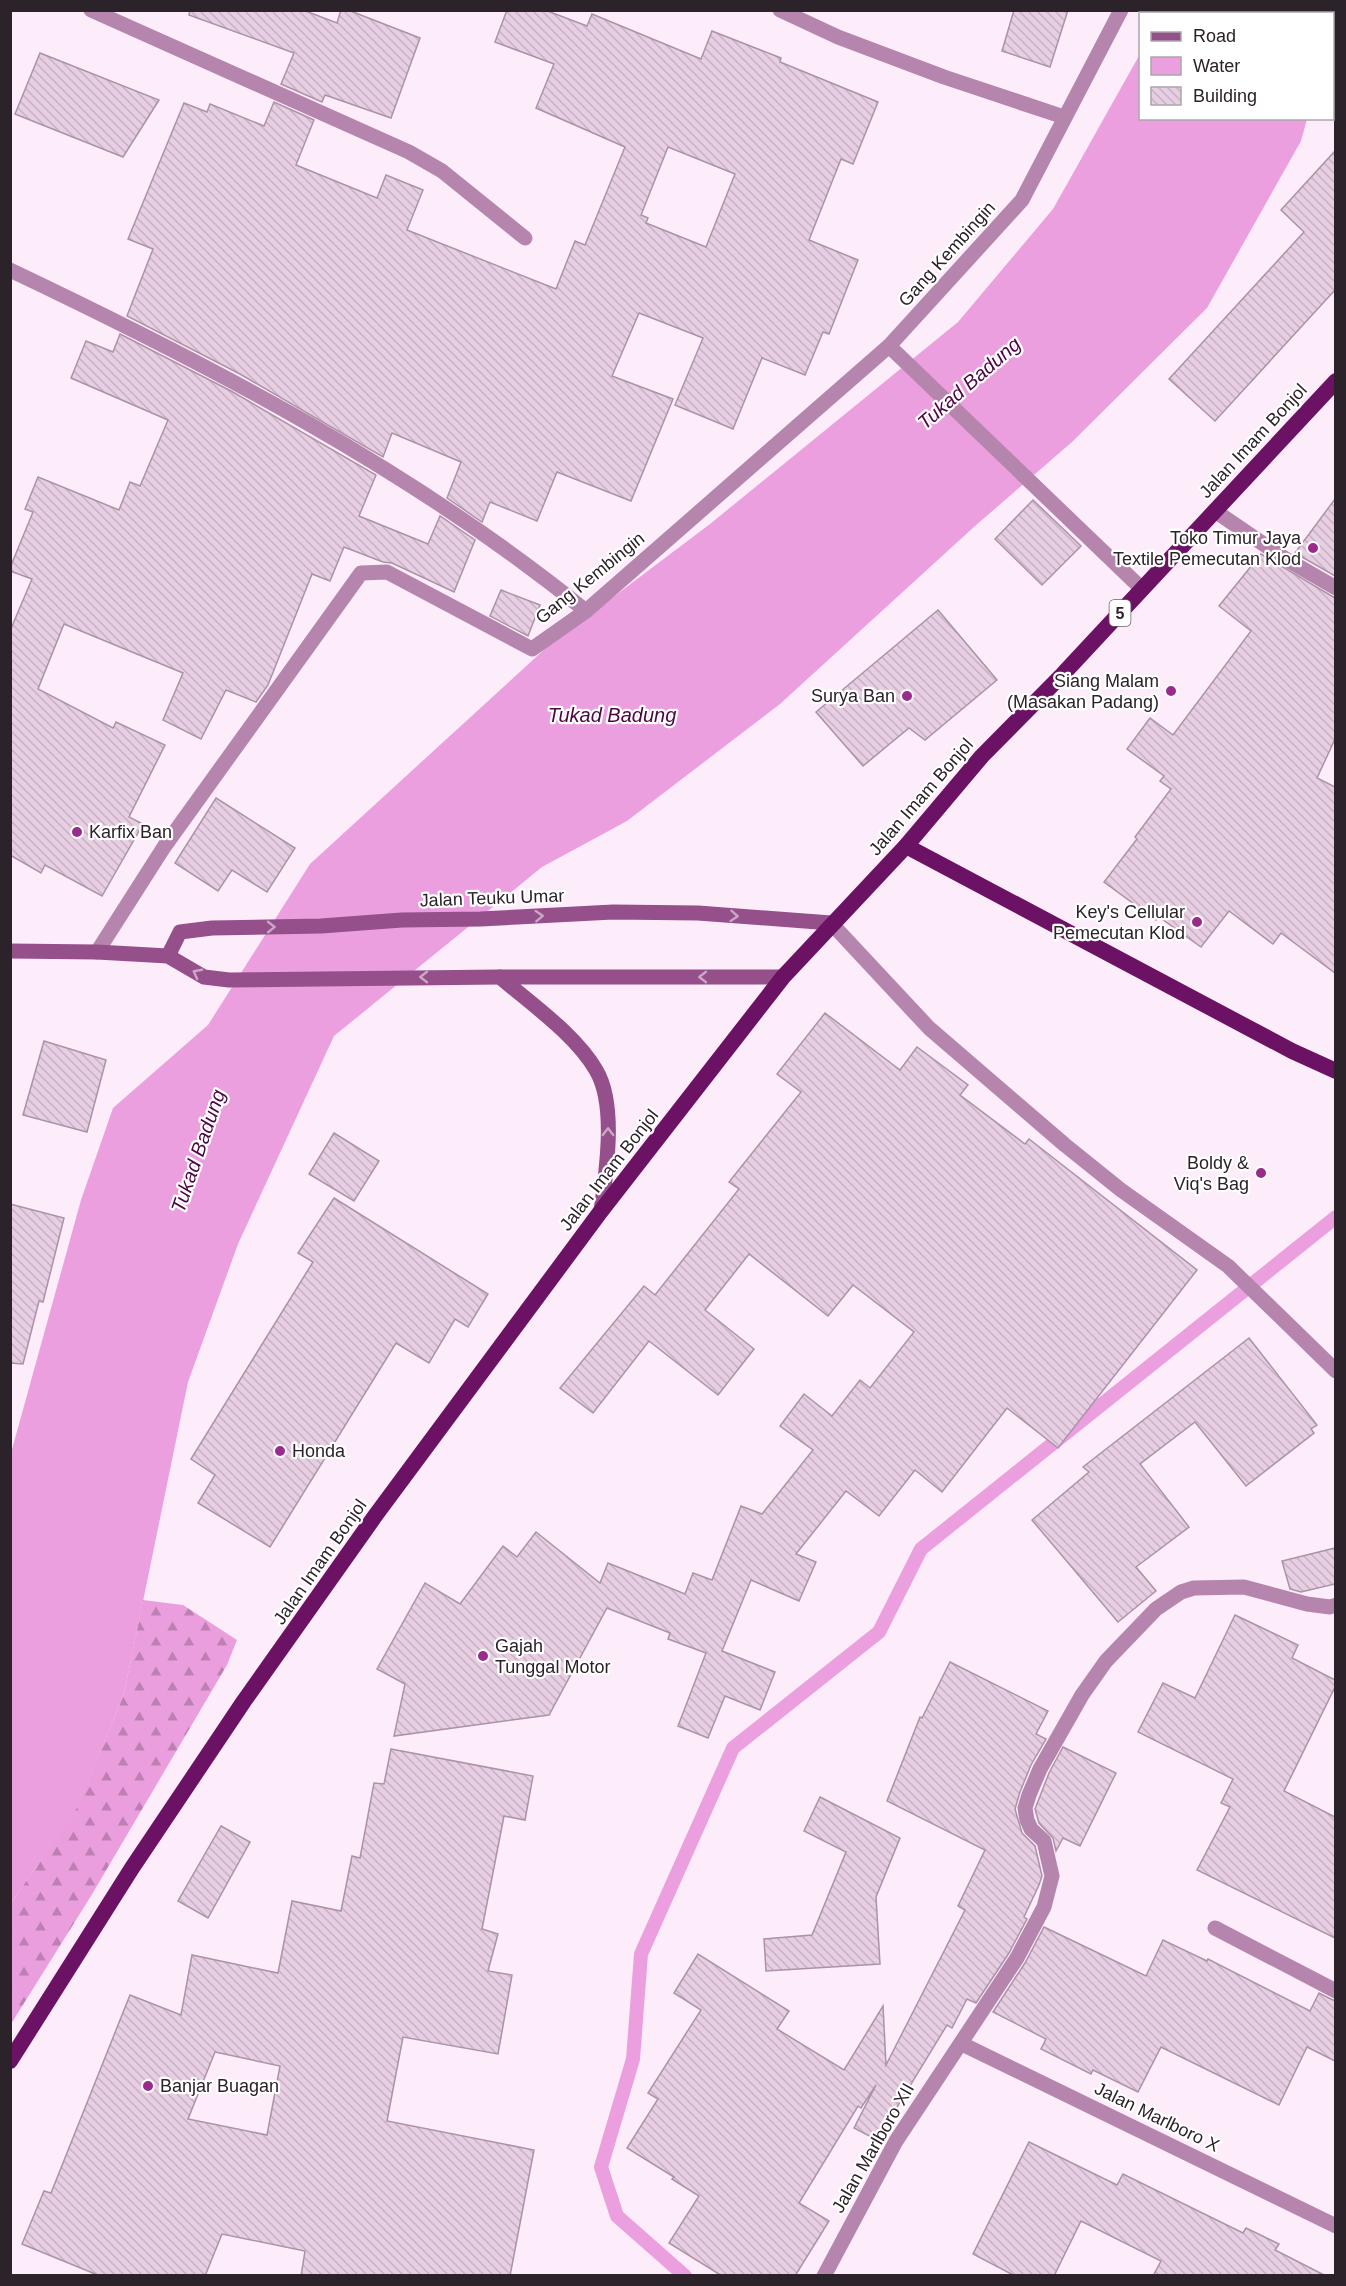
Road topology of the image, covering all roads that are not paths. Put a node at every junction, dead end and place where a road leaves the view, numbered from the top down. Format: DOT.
graph roads {
  1 [pos="91,10"];
  2 [pos="780,10"];
  3 [pos="1121,10"];
  4 [pos="1065,117"];
  5 [pos="525,238"];
  6 [pos="10,270"];
  7 [pos="893,350"];
  8 [pos="1335,381"];
  9 [pos="1215,511"];
  10 [pos="1335,588"];
  11 [pos="1143,589"];
  12 [pos="586,611"];
  13 [pos="906,846"];
  14 [pos="831,923"];
  15 [pos="10,951"];
  16 [pos="97,952"];
  17 [pos="168,956"];
  18 [pos="500,977"];
  19 [pos="783,977"];
  20 [pos="1335,1071"];
  21 [pos="601,1211"];
  22 [pos="1335,1371"];
  23 [pos="1334,1607"];
  24 [pos="1215,1928"];
  25 [pos="1335,1991"];
  26 [pos="962,2044"];
  27 [pos="10,2061"];
  28 [pos="1335,2226"];
  29 [pos="824,2276"];
  1 -- 5 [label="street"];
  2 -- 4 [label="street"];
  3 -- 4 [label="street, Gang Kembingin"];
  4 -- 7 [label="street, Gang Kembingin"];
  6 -- 12 [label="street"];
  7 -- 11 [label="street"];
  7 -- 12 [label="street, Gang Kembingin"];
  8 -- 9 [label="highway, Jalan Imam Bonjol / 5"];
  9 -- 10 [label="street"];
  9 -- 11 [label="highway, Jalan Imam Bonjol / 5"];
  11 -- 13 [label="highway, Jalan Imam Bonjol / 5"];
  12 -- 16 [label="street, Gang Kembingin"];
  13 -- 14 [label="highway, Jalan Imam Bonjol"];
  13 -- 20 [label="highway"];
  17 -- 14 [label="main road, Jalan Teuku Umar, one-way"];
  14 -- 19 [label="highway, Jalan Imam Bonjol"];
  14 -- 22 [label="street"];
  15 -- 16 [label="main road"];
  16 -- 17 [label="main road"];
  18 -- 17 [label="main road, one-way"];
  19 -- 18 [label="main road, one-way"];
  21 -- 18 [label="main road, one-way"];
  19 -- 21 [label="highway, Jalan Imam Bonjol"];
  21 -- 27 [label="highway, Jalan Imam Bonjol"];
  23 -- 26 [label="street, Jalan Marlboro XII"];
  24 -- 25 [label="street"];
  26 -- 28 [label="street, Jalan Marlboro X"];
  26 -- 29 [label="street, Jalan Marlboro XII"];
}
